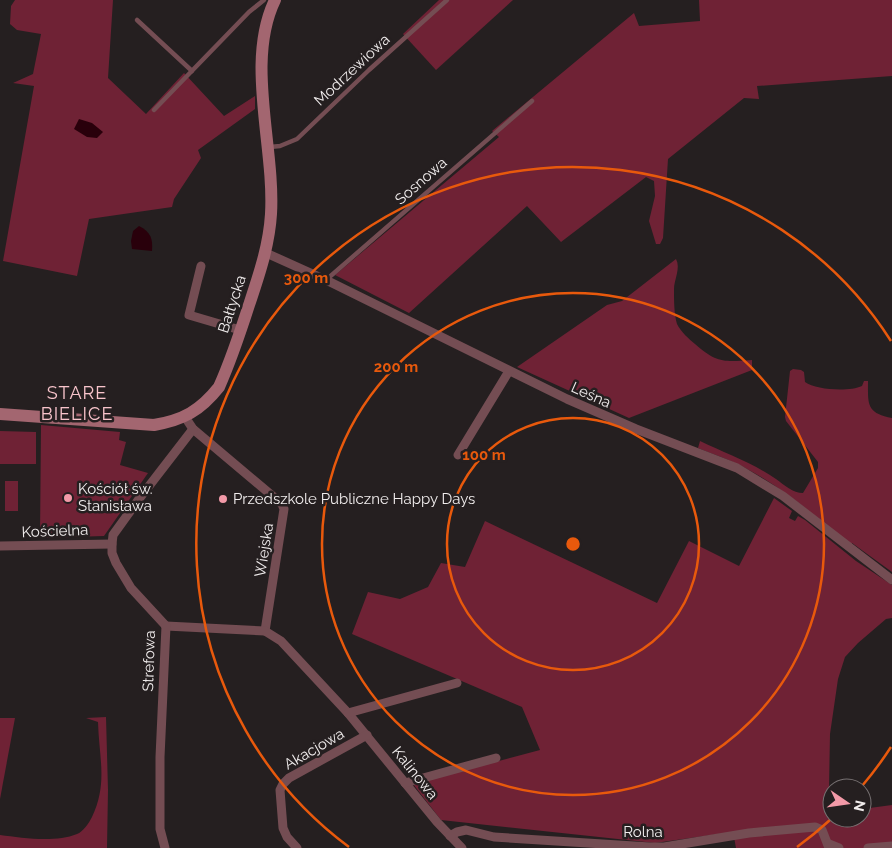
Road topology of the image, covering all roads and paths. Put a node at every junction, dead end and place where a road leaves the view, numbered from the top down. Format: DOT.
graph roads {
  1 [pos="447,0"];
  2 [pos="269,2"];
  3 [pos="137,20"];
  4 [pos="192,71"];
  5 [pos="532,101"];
  6 [pos="154,110"];
  7 [pos="268,148"];
  8 [pos="266,253"];
  9 [pos="201,266"];
  10 [pos="326,280"];
  11 [pos="240,330"];
  12 [pos="509,371"];
  13 [pos="0,414"];
  14 [pos="185,417"];
  15 [pos="193,429"];
  16 [pos="458,455"];
  17 [pos="112,544"];
  18 [pos="0,546"];
  19 [pos="892,580"];
  20 [pos="166,626"];
  21 [pos="266,631"];
  22 [pos="457,683"];
  23 [pos="348,713"];
  24 [pos="367,735"];
  25 [pos="496,758"];
  26 [pos="405,783"];
  27 [pos="450,836"];
  28 [pos="829,846"];
  29 [pos="892,846"];
  30 [pos="165,848"];
  31 [pos="297,848"];
  32 [pos="462,848"];
  33 [pos="839,848"];
  34 [pos="868,848"];
  1 -- 7 [label="lane, Modrzewiowa"];
  2 -- 4 [label="lane"];
  2 -- 7 [label="street, Bałtycka"];
  3 -- 4 [label="lane"];
  4 -- 6 [label="lane"];
  5 -- 10 [label="lane, Sosnowa"];
  7 -- 8 [label="street, Bałtycka"];
  8 -- 10 [label="street, Leśna"];
  8 -- 11 [label="street, Bałtycka"];
  9 -- 11 [label="street"];
  10 -- 12 [label="street, Leśna"];
  11 -- 14 [label="street, Bałtycka"];
  12 -- 16 [label="street"];
  12 -- 19 [label="street, Leśna"];
  13 -- 14 [label="street, Bałtycka"];
  14 -- 15 [label="street, Wiejska"];
  15 -- 17 [label="street"];
  15 -- 21 [label="street, Wiejska"];
  17 -- 18 [label="street, Kościelna"];
  17 -- 20 [label="street, Strefowa"];
  20 -- 21 [label="street"];
  20 -- 30 [label="street, Strefowa"];
  21 -- 23 [label="street, Kalinowa"];
  22 -- 23 [label="street"];
  23 -- 24 [label="street, Kalinowa"];
  24 -- 26 [label="street, Kalinowa"];
  24 -- 31 [label="street, Akacjowa"];
  25 -- 26 [label="street"];
  26 -- 27 [label="street, Kalinowa"];
  27 -- 28 [label="street, Rolna"];
  27 -- 32 [label="street, Kalinowa"];
  28 -- 33 [label="street"];
  29 -- 34 [label="street"];
}
